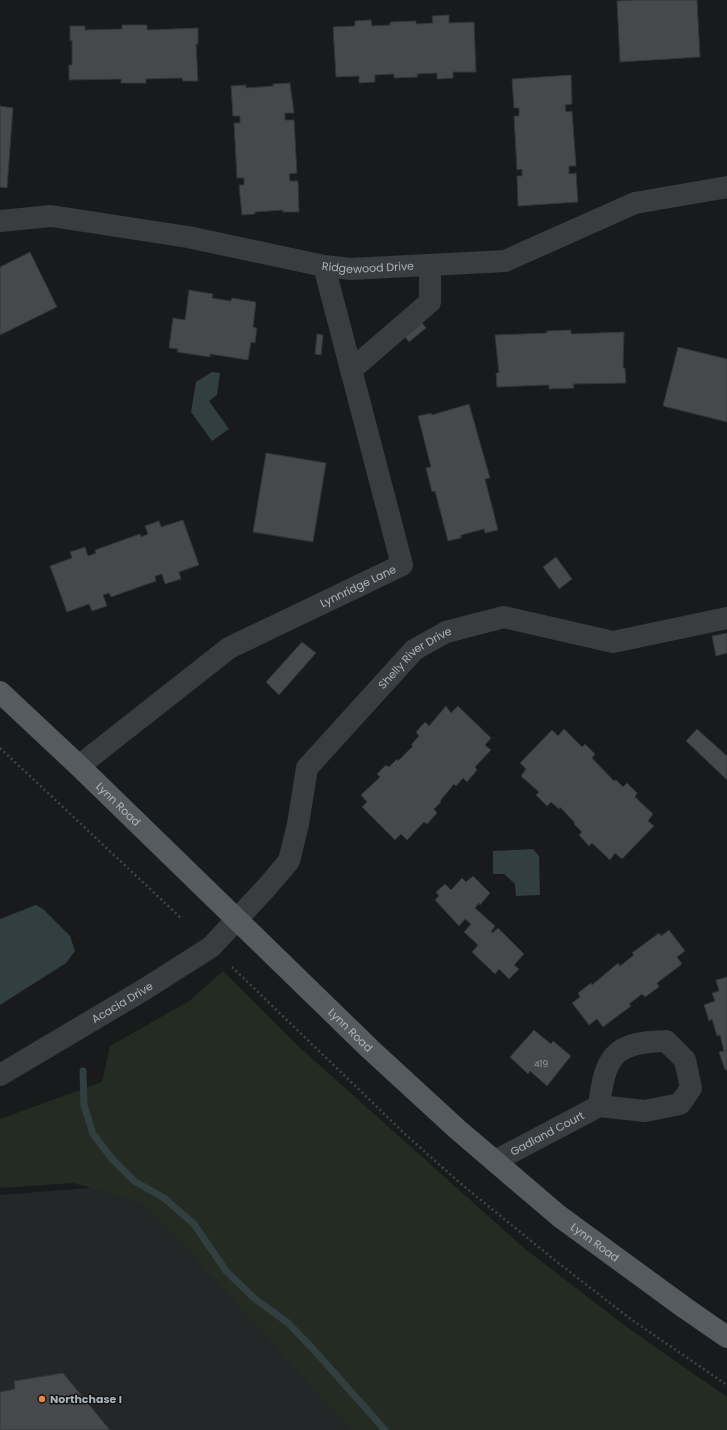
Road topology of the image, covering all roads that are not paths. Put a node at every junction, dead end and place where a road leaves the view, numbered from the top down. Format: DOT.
graph roads {
  1 [pos="727,187"];
  2 [pos="0,221"];
  3 [pos="430,265"];
  4 [pos="324,266"];
  5 [pos="351,370"];
  6 [pos="727,618"];
  7 [pos="0,692"];
  8 [pos="79,766"];
  9 [pos="236,919"];
  10 [pos="0,1075"];
  11 [pos="599,1106"];
  12 [pos="495,1161"];
  13 [pos="727,1337"];
  1 -- 3 [label="street, Ridgewood Drive"];
  2 -- 4 [label="street, Ridgewood Drive"];
  3 -- 4 [label="street, Ridgewood Drive"];
  3 -- 5 [label="street"];
  4 -- 5 [label="street, Lynnridge Lane"];
  5 -- 8 [label="street, Lynnridge Lane"];
  6 -- 9 [label="street, Shelly River Drive"];
  7 -- 8 [label="main road, Lynn Road"];
  8 -- 9 [label="main road, Lynn Road"];
  9 -- 10 [label="street, Acacia Drive"];
  9 -- 12 [label="main road, Lynn Road"];
  11 -- 12 [label="street, Gadland Court"];
  12 -- 13 [label="main road, Lynn Road"];
}
